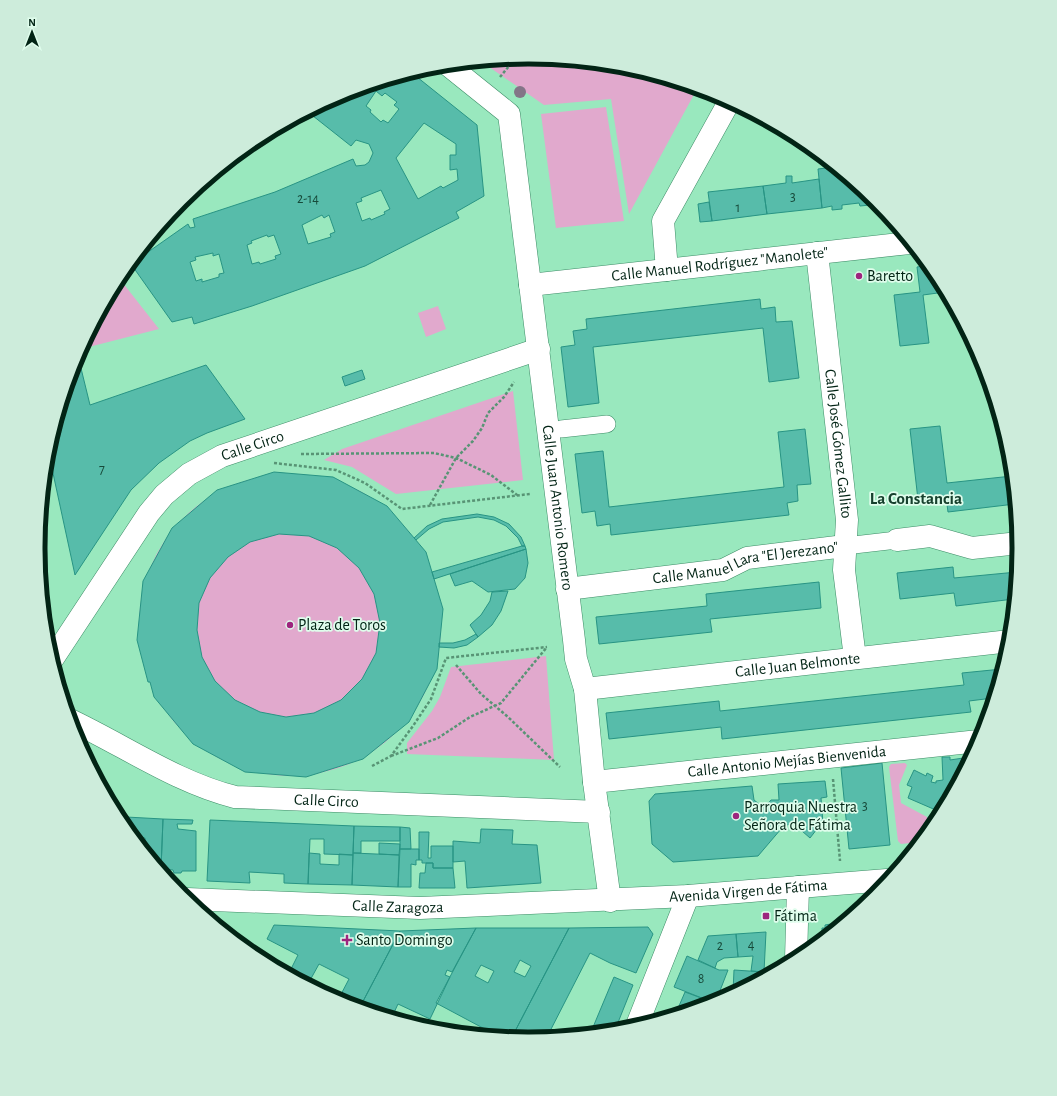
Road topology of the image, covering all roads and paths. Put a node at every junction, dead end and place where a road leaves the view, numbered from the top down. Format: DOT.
graph roads {
  1 [pos="510,65"];
  2 [pos="455,71"];
  3 [pos="486,95"];
  4 [pos="726,107"];
  5 [pos="904,244"];
  6 [pos="817,253"];
  7 [pos="666,270"];
  8 [pos="530,285"];
  9 [pos="539,349"];
  10 [pos="514,382"];
  11 [pos="607,424"];
  12 [pos="562,429"];
  13 [pos="299,454"];
  14 [pos="456,458"];
  15 [pos="272,463"];
  16 [pos="530,494"];
  17 [pos="518,495"];
  18 [pos="430,505"];
  19 [pos="897,540"];
  20 [pos="1012,544"];
  21 [pos="845,546"];
  22 [pos="568,589"];
  23 [pos="1003,642"];
  24 [pos="57,653"];
  25 [pos="855,658"];
  26 [pos="456,665"];
  27 [pos="585,690"];
  28 [pos="495,707"];
  29 [pos="79,725"];
  30 [pos="971,742"];
  31 [pos="391,756"];
  32 [pos="831,757"];
  33 [pos="372,766"];
  34 [pos="560,767"];
  35 [pos="594,782"];
  36 [pos="600,812"];
  37 [pos="879,881"];
  38 [pos="842,884"];
  39 [pos="798,887"];
  40 [pos="688,896"];
  41 [pos="197,899"];
  42 [pos="610,901"];
  43 [pos="796,950"];
  44 [pos="640,1018"];
  1 -- 3 [label="path"];
  2 -- 3 [label="street"];
  3 -- 8 [label="street, Calle Juan Antonio Romero"];
  4 -- 7 [label="street"];
  5 -- 6 [label="street, Calle Manuel Rodríguez \"Manolete\""];
  6 -- 7 [label="street, Calle Manuel Rodríguez \"Manolete\""];
  6 -- 21 [label="street, Calle José Gómez Gallito"];
  7 -- 8 [label="street, Calle Manuel Rodríguez \"Manolete\""];
  8 -- 9 [label="street, Calle Juan Antonio Romero"];
  9 -- 22 [label="street, Calle Juan Antonio Romero"];
  9 -- 24 [label="street, Calle Circo"];
  10 -- 14 [label="path"];
  11 -- 12 [label="street"];
  13 -- 14 [label="path"];
  14 -- 17 [label="path"];
  14 -- 18 [label="path"];
  15 -- 18 [label="path"];
  16 -- 17 [label="path"];
  17 -- 18 [label="path"];
  19 -- 20 [label="street, Calle Manuel Lara \"El Jerezano\""];
  19 -- 21 [label="street, Calle Manuel Lara \"El Jerezano\""];
  21 -- 22 [label="street, Calle Manuel Lara \"El Jerezano\""];
  21 -- 25 [label="street, Calle José Gómez Gallito"];
  22 -- 27 [label="street, Calle Juan Antonio Romero"];
  23 -- 25 [label="street, Calle Juan Belmonte"];
  25 -- 27 [label="street, Calle Juan Belmonte"];
  26 -- 28 [label="path"];
  27 -- 35 [label="street, Calle Juan Antonio Romero"];
  28 -- 31 [label="path"];
  28 -- 31 [label="path"];
  28 -- 34 [label="path"];
  29 -- 36 [label="street, Calle Circo"];
  30 -- 32 [label="street, Calle Antonio Mejías Bienvenida"];
  31 -- 33 [label="path"];
  32 -- 35 [label="street, Calle Antonio Mejías Bienvenida"];
  32 -- 38 [label="path"];
  35 -- 36 [label="street, Calle Juan Antonio Romero"];
  36 -- 42 [label="street, Calle Juan Antonio Romero"];
  37 -- 38 [label="street, Avenida Virgen de Fátima"];
  38 -- 39 [label="street, Avenida Virgen de Fátima"];
  39 -- 40 [label="street, Avenida Virgen de Fátima"];
  39 -- 43 [label="street"];
  40 -- 42 [label="street, Avenida Virgen de Fátima"];
  40 -- 44 [label="street"];
  41 -- 42 [label="street, Calle Zaragoza"];
}
